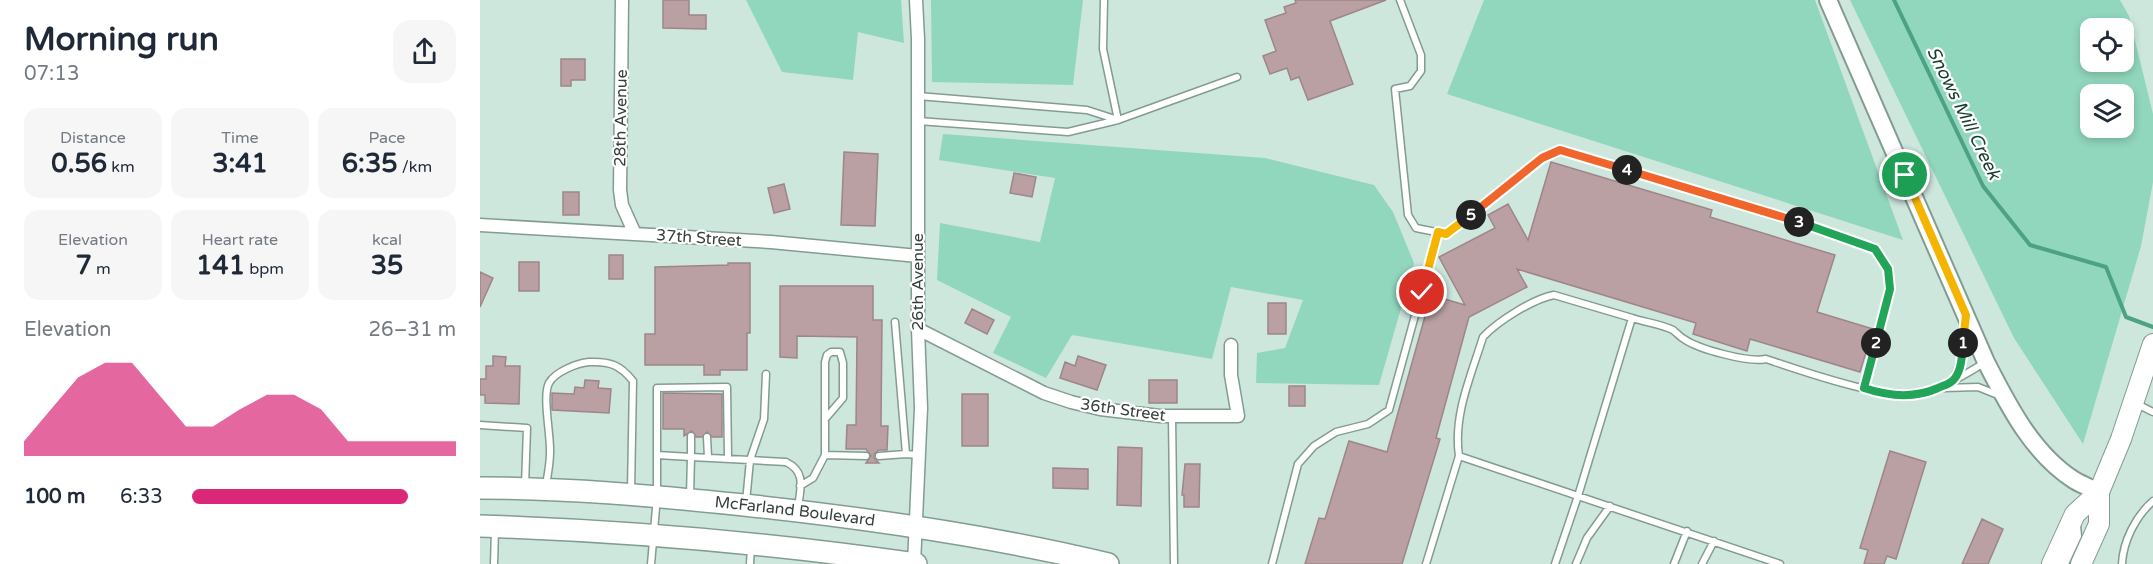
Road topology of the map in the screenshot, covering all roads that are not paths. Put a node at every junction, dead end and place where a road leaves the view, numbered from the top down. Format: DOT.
graph roads {
  1 [pos="622,0"];
  2 [pos="916,0"];
  3 [pos="1104,0"];
  4 [pos="1400,0"];
  5 [pos="1828,0"];
  6 [pos="1237,77"];
  7 [pos="918,96"];
  8 [pos="1118,120"];
  9 [pos="918,121"];
  10 [pos="480,225"];
  11 [pos="1438,232"];
  12 [pos="635,234"];
  13 [pos="918,256"];
  14 [pos="1966,315"];
  15 [pos="1632,318"];
  16 [pos="895,322"];
  17 [pos="918,329"];
  18 [pos="2153,344"];
  19 [pos="1231,345"];
  20 [pos="1986,362"];
  21 [pos="765,374"];
  22 [pos="1952,382"];
  23 [pos="1864,388"];
  24 [pos="1938,388"];
  25 [pos="2005,399"];
  26 [pos="2134,403"];
  27 [pos="2153,412"];
  28 [pos="1172,417"];
  29 [pos="825,419"];
  30 [pos="480,425"];
  31 [pos="691,436"];
  32 [pos="707,437"];
  33 [pos="906,454"];
  34 [pos="657,455"];
  35 [pos="825,455"];
  36 [pos="919,455"];
  37 [pos="866,456"];
  38 [pos="879,456"];
  39 [pos="1459,456"];
  40 [pos="692,457"];
  41 [pos="708,457"];
  42 [pos="728,458"];
  43 [pos="750,460"];
  44 [pos="800,486"];
  45 [pos="480,488"];
  46 [pos="524,489"];
  47 [pos="546,490"];
  48 [pos="2099,492"];
  49 [pos="631,495"];
  50 [pos="1578,496"];
  51 [pos="657,497"];
  52 [pos="689,500"];
  53 [pos="2153,501"];
  54 [pos="746,505"];
  55 [pos="1610,506"];
  56 [pos="798,511"];
  57 [pos="2075,514"];
  58 [pos="487,526"];
  59 [pos="916,527"];
  60 [pos="1687,531"];
  61 [pos="652,534"];
  62 [pos="1714,541"];
  63 [pos="751,554"];
  64 [pos="1767,562"];
  65 [pos="494,564"];
  66 [pos="651,564"];
  67 [pos="915,564"];
  68 [pos="1108,564"];
  69 [pos="1174,564"];
  70 [pos="1272,564"];
  71 [pos="1426,564"];
  72 [pos="1555,564"];
  73 [pos="1576,564"];
  74 [pos="1674,564"];
  75 [pos="1702,564"];
  76 [pos="1780,564"];
  77 [pos="2052,564"];
  78 [pos="2065,564"];
  79 [pos="2081,564"];
  80 [pos="2122,564"];
  1 -- 12 [label="street, 28th Avenue"];
  2 -- 7 [label="street, 26th Avenue"];
  3 -- 8 [label="lane"];
  4 -- 11 [label="lane"];
  5 -- 14 [label="street"];
  6 -- 8 [label="lane"];
  7 -- 8 [label="lane"];
  7 -- 9 [label="street, 26th Avenue"];
  8 -- 9 [label="lane"];
  9 -- 13 [label="street, 26th Avenue"];
  10 -- 12 [label="street, 37th Street"];
  11 -- 23 [label="lane"];
  11 -- 70 [label="lane"];
  12 -- 13 [label="street, 37th Street"];
  13 -- 17 [label="street, 26th Avenue"];
  14 -- 20 [label="street"];
  14 -- 22 [label="lane"];
  15 -- 23 [label="lane"];
  15 -- 39 [label="lane"];
  15 -- 50 [label="lane"];
  16 -- 33 [label="lane"];
  17 -- 28 [label="street, 36th Street"];
  17 -- 36 [label="street, 26th Avenue"];
  18 -- 26 [label="main road"];
  19 -- 28 [label="street, 36th Street"];
  20 -- 22 [label="lane"];
  20 -- 25 [label="street"];
  21 -- 43 [label="lane"];
  22 -- 24 [label="lane"];
  23 -- 24 [label="lane"];
  24 -- 25 [label="lane"];
  25 -- 48 [label="street"];
  26 -- 27 [label="lane"];
  26 -- 48 [label="main road"];
  28 -- 69 [label="lane"];
  29 -- 29 [label="lane"];
  29 -- 35 [label="lane"];
  30 -- 46 [label="lane"];
  31 -- 40 [label="lane"];
  32 -- 41 [label="lane"];
  33 -- 36 [label="lane"];
  33 -- 38 [label="lane"];
  34 -- 40 [label="lane"];
  34 -- 42 [label="lane"];
  34 -- 51 [label="lane"];
  35 -- 37 [label="lane"];
  35 -- 44 [label="lane"];
  36 -- 59 [label="street, 26th Avenue"];
  39 -- 50 [label="lane"];
  39 -- 71 [label="lane"];
  40 -- 41 [label="lane"];
  40 -- 52 [label="lane"];
  41 -- 42 [label="lane"];
  42 -- 43 [label="lane"];
  43 -- 44 [label="lane"];
  43 -- 54 [label="lane"];
  44 -- 56 [label="lane"];
  45 -- 46 [label="highway, McFarland Boulevard"];
  46 -- 47 [label="highway, McFarland Boulevard"];
  47 -- 49 [label="highway, McFarland Boulevard"];
  47 -- 49 [label="lane"];
  48 -- 57 [label="main road"];
  48 -- 79 [label="main road"];
  49 -- 51 [label="highway, McFarland Boulevard"];
  50 -- 55 [label="lane"];
  50 -- 72 [label="lane"];
  51 -- 52 [label="highway, McFarland Boulevard"];
  51 -- 61 [label="lane"];
  52 -- 54 [label="highway, McFarland Boulevard"];
  53 -- 80 [label="lane"];
  54 -- 56 [label="highway, McFarland Boulevard"];
  55 -- 60 [label="lane"];
  55 -- 73 [label="lane"];
  56 -- 59 [label="highway, McFarland Boulevard"];
  57 -- 77 [label="main road"];
  57 -- 78 [label="lane"];
  58 -- 61 [label="highway"];
  58 -- 65 [label="lane"];
  59 -- 67 [label="street, 26th Avenue"];
  59 -- 68 [label="highway, McFarland Boulevard"];
  60 -- 62 [label="lane"];
  60 -- 74 [label="lane"];
  61 -- 63 [label="highway"];
  61 -- 66 [label="lane"];
  62 -- 64 [label="lane"];
  62 -- 75 [label="lane"];
  63 -- 67 [label="highway"];
  64 -- 76 [label="lane"];
}
